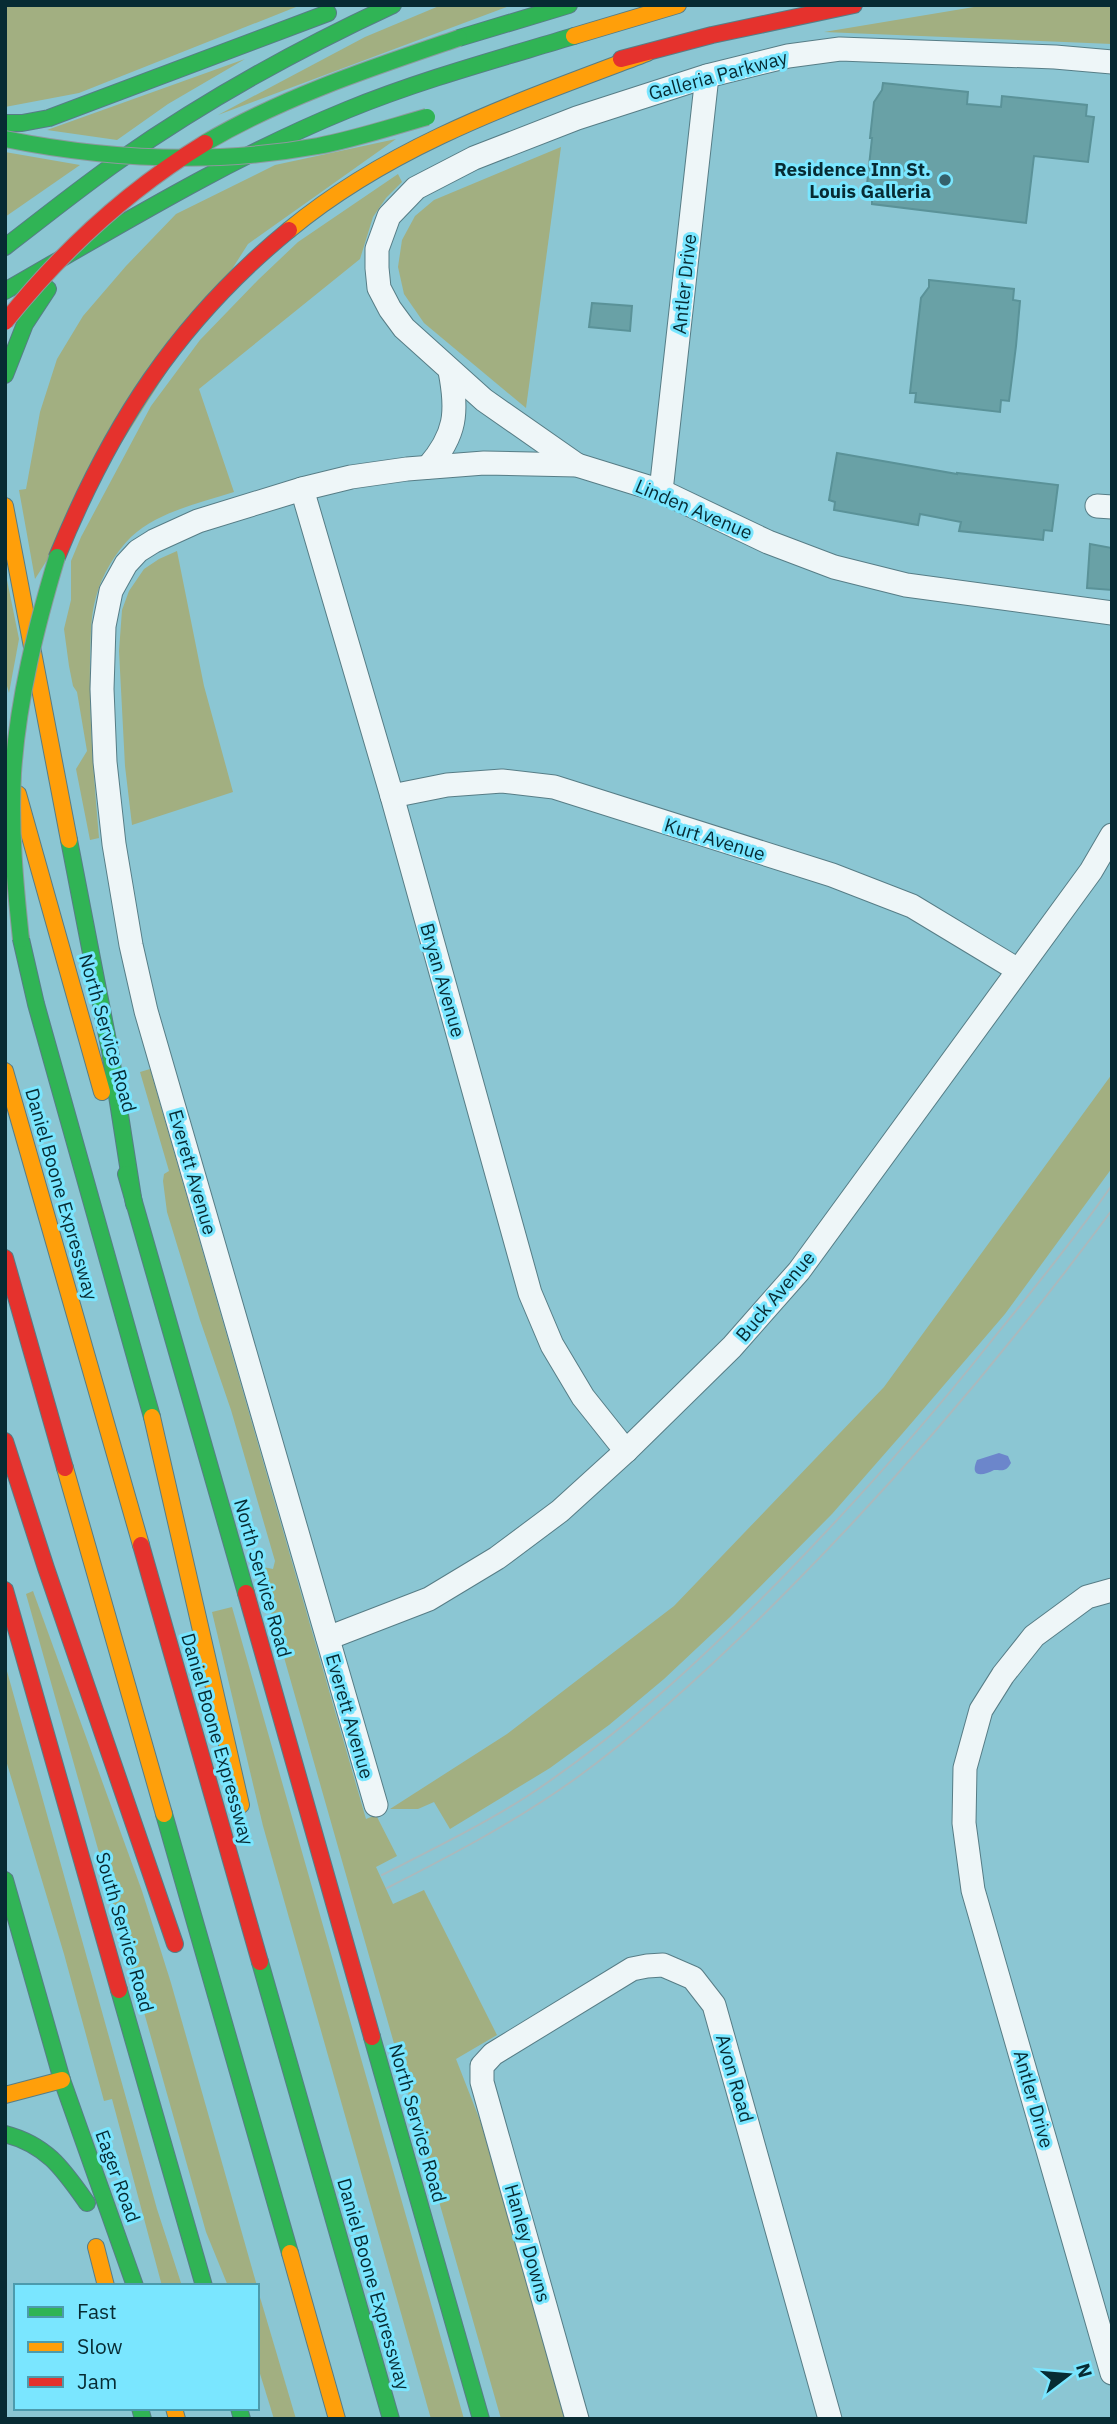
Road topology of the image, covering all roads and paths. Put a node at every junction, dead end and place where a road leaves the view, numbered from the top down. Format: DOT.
graph roads {
  1 [pos="393,5"];
  2 [pos="569,5"];
  3 [pos="678,5"];
  4 [pos="854,5"];
  5 [pos="345,8"];
  6 [pos="647,53"];
  7 [pos="1112,62"];
  8 [pos="707,76"];
  9 [pos="500,92"];
  10 [pos="433,115"];
  11 [pos="5,123"];
  12 [pos="5,139"];
  13 [pos="101,236"];
  14 [pos="5,247"];
  15 [pos="5,291"];
  16 [pos="5,322"];
  17 [pos="450,371"];
  18 [pos="5,375"];
  19 [pos="577,465"];
  20 [pos="428,467"];
  21 [pos="302,489"];
  22 [pos="661,491"];
  23 [pos="5,506"];
  24 [pos="154,541"];
  25 [pos="1112,613"];
  26 [pos="5,748"];
  27 [pos="392,796"];
  28 [pos="1112,835"];
  29 [pos="1018,970"];
  30 [pos="5,1071"];
  31 [pos="134,1204"];
  32 [pos="5,1258"];
  33 [pos="5,1441"];
  34 [pos="626,1451"];
  35 [pos="5,1590"];
  36 [pos="1112,1590"];
  37 [pos="328,1639"];
  38 [pos="376,1805"];
  39 [pos="246,1825"];
  40 [pos="5,1880"];
  41 [pos="10,1919"];
  42 [pos="181,1959"];
  43 [pos="286,1995"];
  44 [pos="213,2043"];
  45 [pos="482,2066"];
  46 [pos="62,2080"];
  47 [pos="5,2095"];
  48 [pos="305,2115"];
  49 [pos="5,2134"];
  50 [pos="257,2135"];
  51 [pos="94,2241"];
  52 [pos="107,2284"];
  53 [pos="134,2284"];
  54 [pos="203,2284"];
  55 [pos="1093,2305"];
  56 [pos="1112,2321"];
  57 [pos="1112,2373"];
  58 [pos="337,2419"];
  59 [pos="391,2419"];
  60 [pos="481,2419"];
  61 [pos="577,2419"];
  62 [pos="830,2419"];
  1 -- 14 [label="main road"];
  2 -- 16 [label="main road, bridge"];
  3 -- 13 [label="main road"];
  4 -- 6 [label="main road"];
  5 -- 11 [label="main road"];
  6 -- 9 [label="main road"];
  6 -- 39 [label="main road, bridge"];
  7 -- 8 [label="street, Galleria Parkway"];
  8 -- 17 [label="street, Galleria Parkway"];
  8 -- 22 [label="street, Antler Drive"];
  10 -- 12 [label="main road, bridge"];
  13 -- 15 [label="main road"];
  13 -- 18 [label="main road"];
  17 -- 19 [label="street"];
  17 -- 20 [label="street"];
  19 -- 20 [label="street, Linden Avenue"];
  19 -- 22 [label="street, Linden Avenue"];
  20 -- 21 [label="street, Linden Avenue"];
  21 -- 24 [label="street, Linden Avenue"];
  21 -- 27 [label="street, Bryan Avenue"];
  22 -- 25 [label="street, Linden Avenue"];
  23 -- 31 [label="main road"];
  24 -- 37 [label="street, Everett Avenue"];
  26 -- 31 [label="main road, North Service Road"];
  27 -- 29 [label="street, Kurt Avenue"];
  27 -- 34 [label="street, Bryan Avenue"];
  28 -- 29 [label="street, Buck Avenue"];
  29 -- 34 [label="street, Buck Avenue"];
  30 -- 48 [label="main road, Daniel Boone Expressway"];
  31 -- 60 [label="main road, North Service Road"];
  32 -- 50 [label="main road"];
  33 -- 42 [label="main road"];
  34 -- 37 [label="street, Buck Avenue"];
  35 -- 54 [label="main road, South Service Road"];
  36 -- 55 [label="street, Antler Drive"];
  37 -- 38 [label="street, Everett Avenue"];
  40 -- 41 [label="main road, Eager Road"];
  41 -- 46 [label="main road, Eager Road"];
  43 -- 48 [label="main road"];
  44 -- 50 [label="main road"];
  45 -- 61 [label="street, Hanley Downs"];
  45 -- 62 [label="street, Avon Road"];
  46 -- 47 [label="main road"];
  46 -- 49 [label="main road, Eager Road"];
  46 -- 53 [label="main road, Eager Road"];
  48 -- 59 [label="main road, Daniel Boone Expressway"];
  50 -- 58 [label="main road"];
  51 -- 52 [label="main road"];
  55 -- 56 [label="street"];
  55 -- 57 [label="street, Antler Drive"];
}
